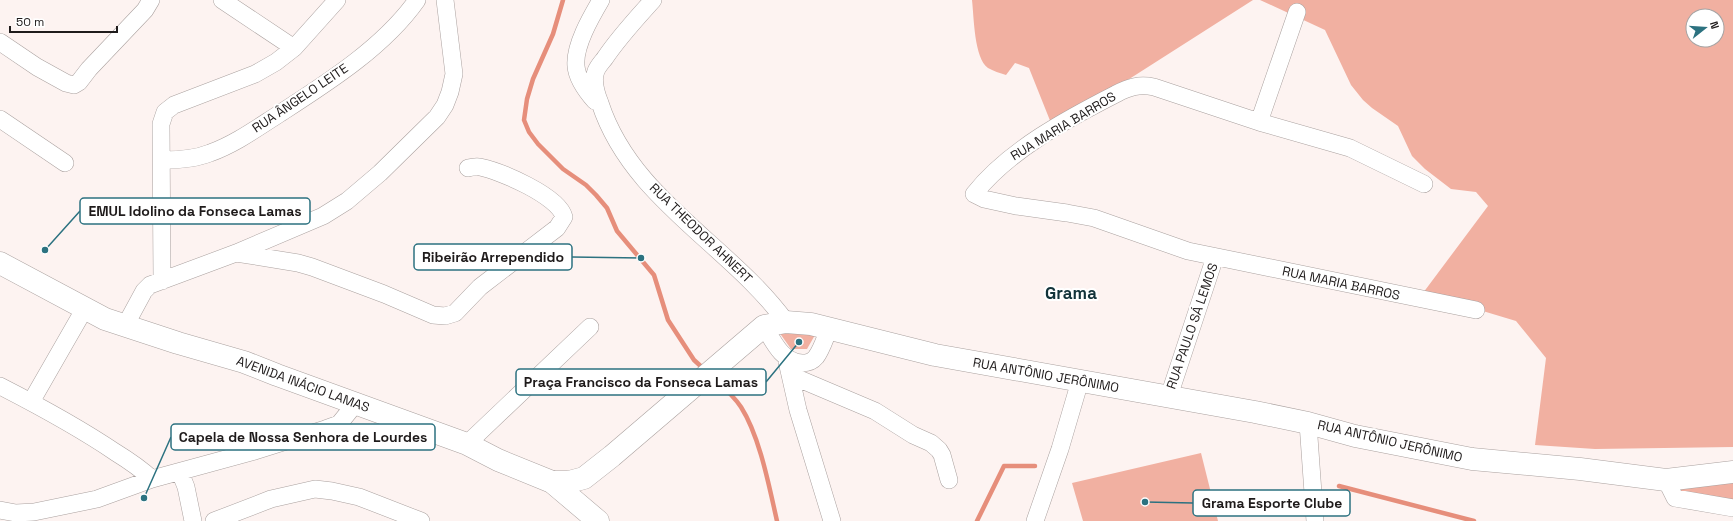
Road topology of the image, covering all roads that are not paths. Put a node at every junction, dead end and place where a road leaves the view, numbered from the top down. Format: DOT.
graph roads {
  1 [pos="151,0"];
  2 [pos="222,0"];
  3 [pos="338,0"];
  4 [pos="417,0"];
  5 [pos="446,0"];
  6 [pos="601,0"];
  7 [pos="653,0"];
  8 [pos="1297,12"];
  9 [pos="0,42"];
  10 [pos="294,48"];
  11 [pos="601,106"];
  12 [pos="0,119"];
  13 [pos="1259,122"];
  14 [pos="163,160"];
  15 [pos="65,163"];
  16 [pos="468,168"];
  17 [pos="1424,184"];
  18 [pos="236,253"];
  19 [pos="1215,257"];
  20 [pos="0,263"];
  21 [pos="162,281"];
  22 [pos="85,308"];
  23 [pos="1476,310"];
  24 [pos="786,322"];
  25 [pos="125,326"];
  26 [pos="764,326"];
  27 [pos="590,327"];
  28 [pos="829,329"];
  29 [pos="786,357"];
  30 [pos="790,376"];
  31 [pos="1080,381"];
  32 [pos="0,386"];
  33 [pos="1169,396"];
  34 [pos="31,402"];
  35 [pos="356,403"];
  36 [pos="1308,423"];
  37 [pos="467,444"];
  38 [pos="180,472"];
  39 [pos="1733,472"];
  40 [pos="152,479"];
  41 [pos="949,480"];
  42 [pos="1666,480"];
  43 [pos="552,482"];
  44 [pos="1733,508"];
  45 [pos="0,510"];
  46 [pos="1316,520"];
  47 [pos="193,521"];
  48 [pos="214,521"];
  49 [pos="421,521"];
  50 [pos="598,521"];
  51 [pos="832,521"];
  52 [pos="1035,521"];
  1 -- 9 [label="street"];
  2 -- 10 [label="street"];
  3 -- 10 [label="street"];
  4 -- 14 [label="street, RUA ÂNGELO LEITE"];
  5 -- 18 [label="street"];
  6 -- 11 [label="street"];
  7 -- 11 [label="street, RUA THEODOR AHNERT"];
  8 -- 13 [label="street"];
  10 -- 14 [label="street"];
  11 -- 24 [label="street, RUA THEODOR AHNERT"];
  12 -- 15 [label="street"];
  13 -- 17 [label="street, RUA MARIA BARROS"];
  13 -- 19 [label="street, RUA MARIA BARROS"];
  14 -- 21 [label="street"];
  16 -- 18 [label="street"];
  18 -- 21 [label="street"];
  19 -- 23 [label="street, RUA MARIA BARROS"];
  19 -- 33 [label="street, RUA PAULO SÁ LEMOS"];
  20 -- 22 [label="main road, AVENIDA INÁCIO LAMAS"];
  21 -- 25 [label="street"];
  22 -- 25 [label="main road, AVENIDA INÁCIO LAMAS"];
  22 -- 34 [label="street"];
  24 -- 26 [label="main road, RUA ANTÔNIO JERÔNIMO"];
  24 -- 28 [label="main road, RUA ANTÔNIO JERÔNIMO"];
  25 -- 35 [label="main road, AVENIDA INÁCIO LAMAS"];
  26 -- 29 [label="street"];
  26 -- 43 [label="main road"];
  27 -- 37 [label="street"];
  28 -- 29 [label="street"];
  28 -- 31 [label="main road, RUA ANTÔNIO JERÔNIMO"];
  29 -- 30 [label="street"];
  30 -- 41 [label="street"];
  30 -- 51 [label="street"];
  31 -- 33 [label="main road, RUA ANTÔNIO JERÔNIMO"];
  31 -- 52 [label="street"];
  32 -- 34 [label="street"];
  33 -- 36 [label="main road, RUA ANTÔNIO JERÔNIMO"];
  34 -- 40 [label="street"];
  35 -- 37 [label="main road, AVENIDA INÁCIO LAMAS"];
  35 -- 38 [label="street"];
  36 -- 42 [label="main road, RUA ANTÔNIO JERÔNIMO"];
  36 -- 46 [label="street, RUA ANTÔNIO JERÔNIMO"];
  37 -- 43 [label="main road, AVENIDA INÁCIO LAMAS"];
  38 -- 40 [label="street"];
  38 -- 47 [label="street"];
  39 -- 42 [label="main road, RUA ANTÔNIO JERÔNIMO"];
  40 -- 45 [label="street"];
  42 -- 44 [label="street"];
  43 -- 50 [label="main road, AVENIDA INÁCIO LAMAS"];
  48 -- 49 [label="street"];
}
